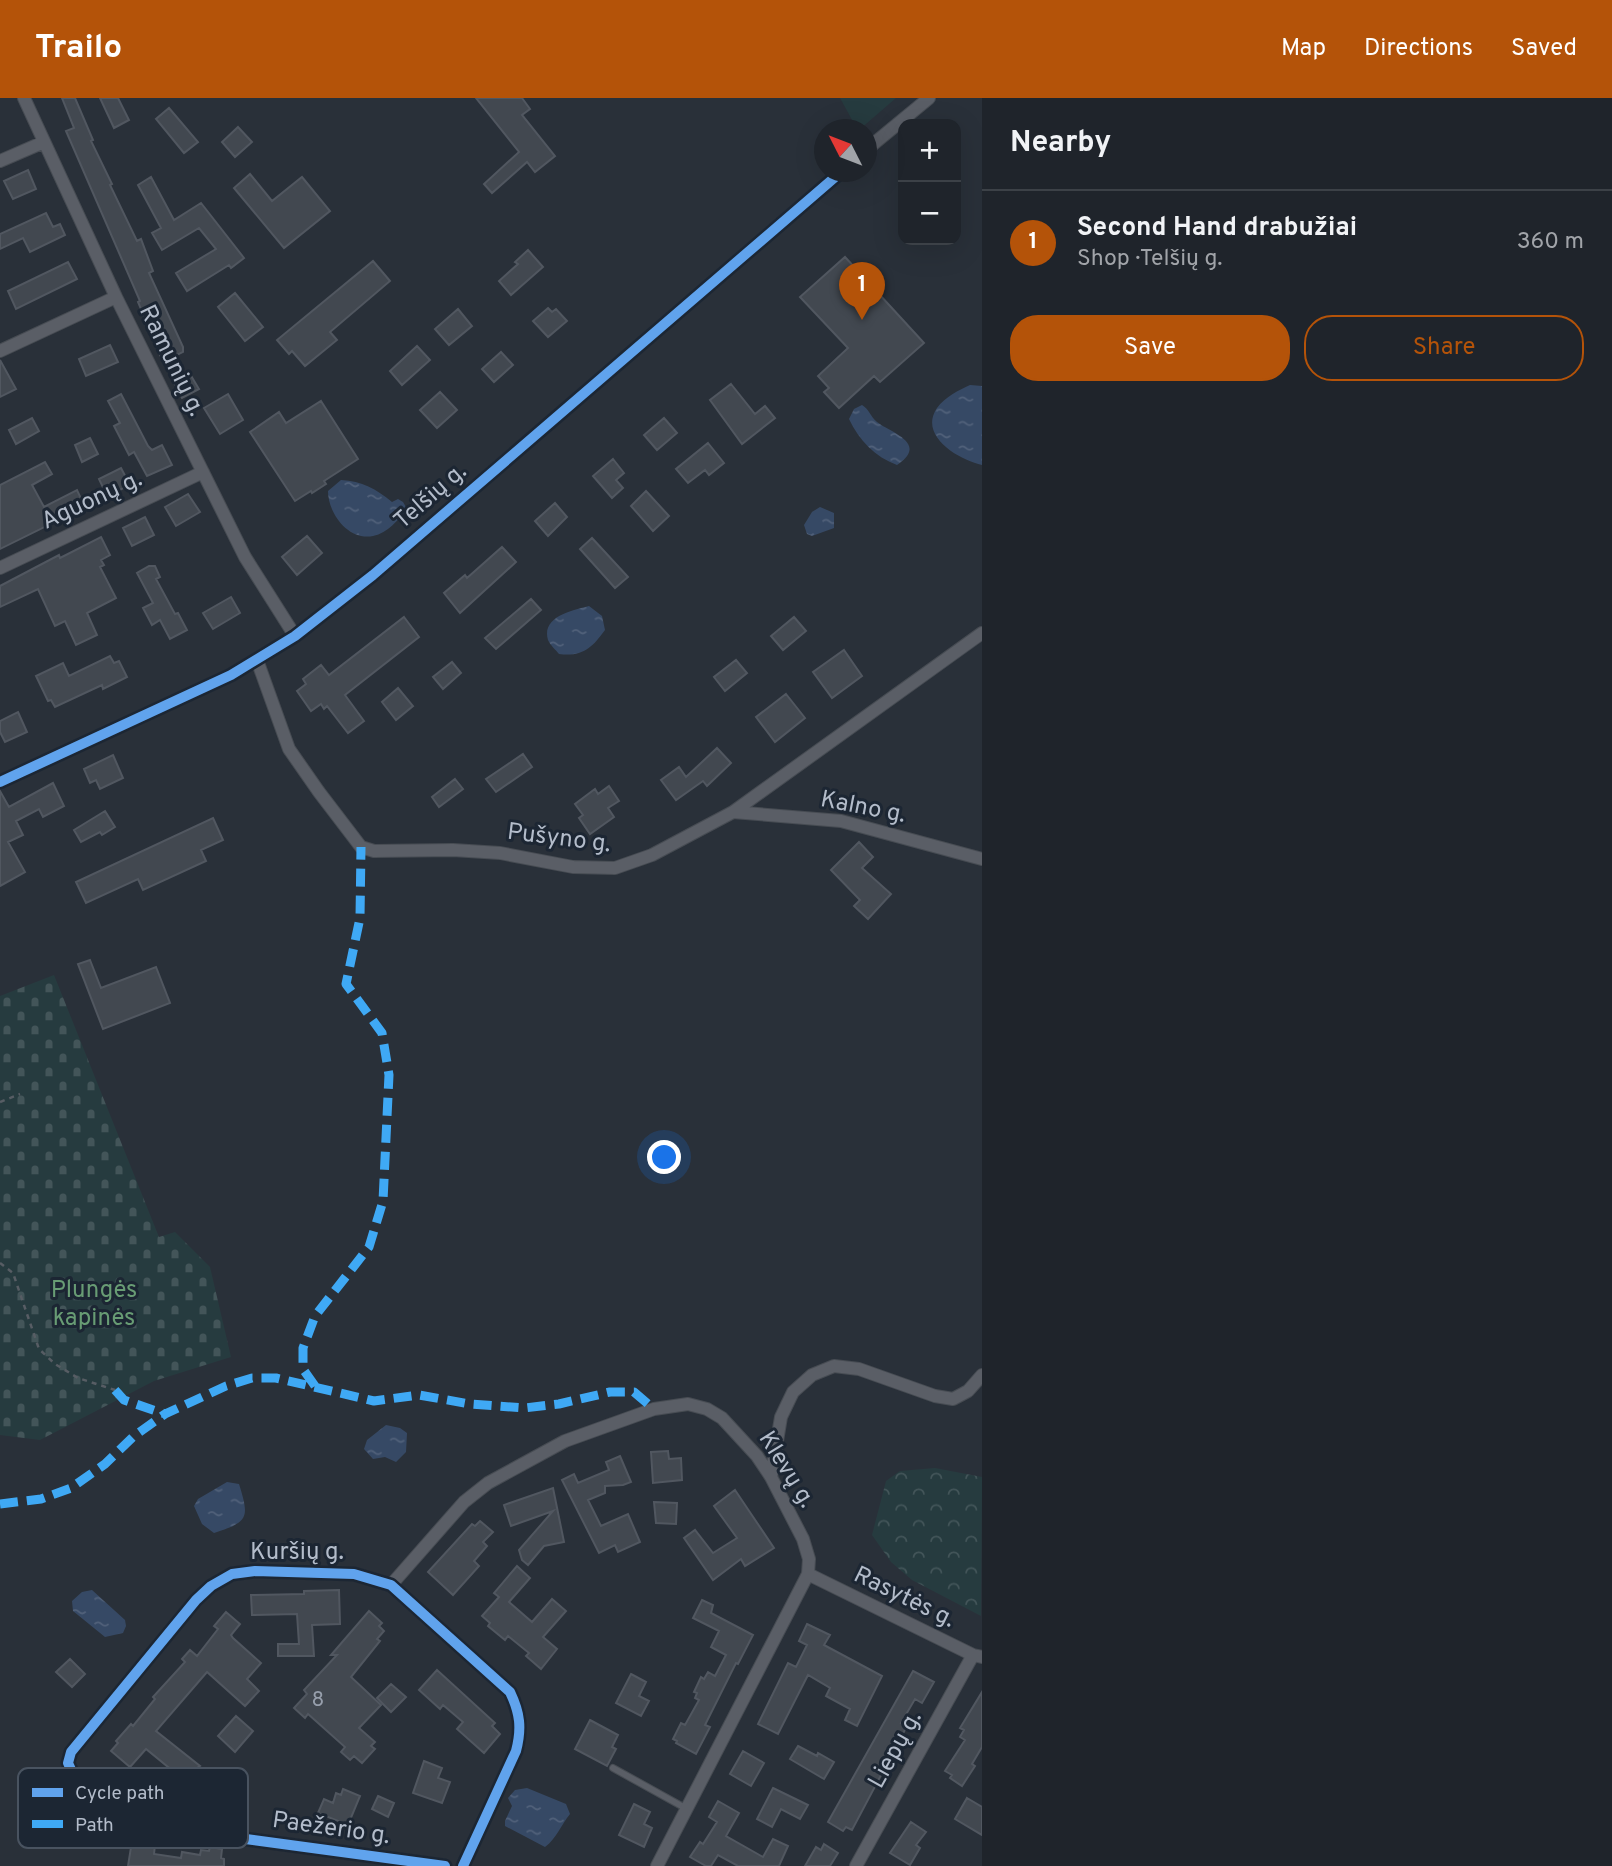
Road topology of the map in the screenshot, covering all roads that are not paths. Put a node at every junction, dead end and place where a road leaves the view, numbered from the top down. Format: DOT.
graph roads {
  1 [pos="24,98"];
  2 [pos="929,98"];
  3 [pos="877,141"];
  4 [pos="44,142"];
  5 [pos="0,161"];
  6 [pos="829,182"];
  7 [pos="116,297"];
  8 [pos="0,351"];
  9 [pos="203,472"];
  10 [pos="0,568"];
  11 [pos="982,633"];
  12 [pos="295,636"];
  13 [pos="257,660"];
  14 [pos="0,782"];
  15 [pos="733,812"];
  16 [pos="982,859"];
  17 [pos="982,1375"];
  18 [pos="771,1476"];
  19 [pos="808,1574"];
  20 [pos="391,1585"];
  21 [pos="977,1656"];
  22 [pos="68,1763"];
  23 [pos="70,1768"];
  24 [pos="613,1768"];
  25 [pos="687,1809"];
  26 [pos="248,1839"];
  27 [pos="445,1866"];
  28 [pos="463,1866"];
  29 [pos="657,1866"];
  30 [pos="856,1866"];
  1 -- 4 [label="street, Ramunių g."];
  2 -- 3 [label="street"];
  4 -- 5 [label="street"];
  4 -- 7 [label="street, Ramunių g."];
  6 -- 12 [label="street, Telšių g."];
  7 -- 8 [label="street"];
  7 -- 9 [label="street, Ramunių g."];
  9 -- 10 [label="street, Aguonų g."];
  9 -- 12 [label="street, Ramunių g."];
  11 -- 15 [label="street, Pušyno g."];
  12 -- 13 [label="street, Telšių g."];
  13 -- 14 [label="street, Telšių g."];
  13 -- 15 [label="street, Pušyno g."];
  15 -- 16 [label="street, Kalno g."];
  17 -- 18 [label="street"];
  18 -- 19 [label="street, Klevų g."];
  18 -- 20 [label="street, Klevų g."];
  19 -- 21 [label="street, Rasytės g."];
  19 -- 25 [label="street"];
  20 -- 22 [label="street, Kuršių g."];
  20 -- 28 [label="street, Kuršių g."];
  21 -- 30 [label="street, Liepų g."];
  22 -- 23 [label="street, Paežerio g."];
  24 -- 25 [label="lane"];
  25 -- 29 [label="street"];
  26 -- 27 [label="street, Paežerio g."];
}
